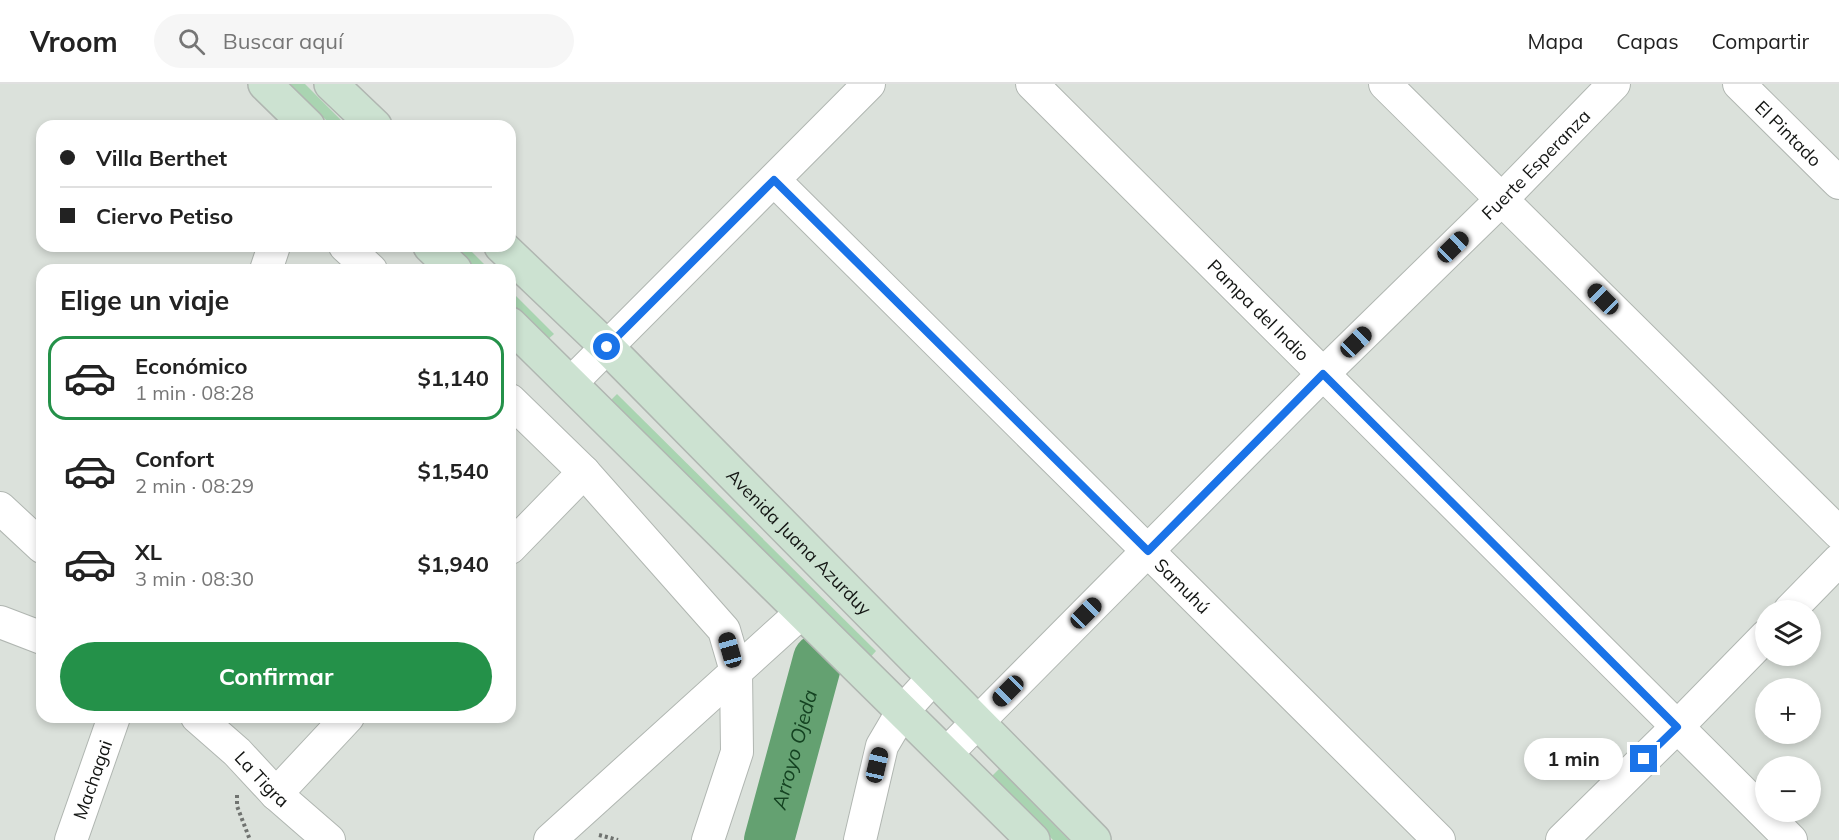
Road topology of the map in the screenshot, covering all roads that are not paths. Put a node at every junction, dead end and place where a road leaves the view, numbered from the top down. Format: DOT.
graph roads {
  1 [pos="265,84"];
  2 [pos="332,84"];
  3 [pos="869,84"];
  4 [pos="1032,84"];
  5 [pos="1385,84"];
  6 [pos="1614,84"];
  7 [pos="1739,84"];
  8 [pos="302,120"];
  9 [pos="369,120"];
  10 [pos="774,180"];
  11 [pos="1839,183"];
  12 [pos="1502,199"];
  13 [pos="352,252"];
  14 [pos="436,252"];
  15 [pos="507,252"];
  16 [pos="364,264"];
  17 [pos="449,264"];
  18 [pos="516,339"];
  19 [pos="607,347"];
  20 [pos="1323,374"];
  21 [pos="571,383"];
  22 [pos="516,406"];
  23 [pos="584,472"];
  24 [pos="0,508"];
  25 [pos="1839,533"];
  26 [pos="36,541"];
  27 [pos="516,542"];
  28 [pos="1148,551"];
  29 [pos="1839,560"];
  30 [pos="1800,600"];
  31 [pos="802,612"];
  32 [pos="0,622"];
  33 [pos="36,636"];
  34 [pos="1755,647"];
  35 [pos="736,671"];
  36 [pos="933,678"];
  37 [pos="902,712"];
  38 [pos="977,722"];
  39 [pos="112,723"];
  40 [pos="204,723"];
  41 [pos="342,723"];
  42 [pos="1677,727"];
  43 [pos="946,754"];
  44 [pos="276,794"];
  45 [pos="71,840"];
  46 [pos="329,840"];
  47 [pos="550,840"];
  48 [pos="708,840"];
  49 [pos="860,840"];
  50 [pos="1033,840"];
  51 [pos="1094,840"];
  52 [pos="1439,840"];
  53 [pos="1562,840"];
  54 [pos="1791,840"];
  1 -- 8 [label="main road"];
  2 -- 9 [label="main road"];
  3 -- 10 [label="street"];
  4 -- 20 [label="street, Pampa del Indio"];
  5 -- 12 [label="street"];
  6 -- 12 [label="street, Fuerte Esperanza"];
  7 -- 11 [label="street, El Pintado"];
  10 -- 19 [label="street"];
  10 -- 28 [label="street, Samuhú"];
  12 -- 20 [label="street, Fuerte Esperanza"];
  12 -- 25 [label="street"];
  13 -- 16 [label="street"];
  14 -- 17 [label="main road"];
  15 -- 19 [label="main road, Avenida Juana Azurduy"];
  18 -- 21 [label="main road"];
  19 -- 21 [label="street"];
  19 -- 36 [label="main road, Avenida Juana Azurduy"];
  20 -- 28 [label="street, Fuerte Esperanza"];
  20 -- 42 [label="street, Pampa del Indio"];
  21 -- 31 [label="main road"];
  22 -- 23 [label="street"];
  23 -- 27 [label="street"];
  23 -- 35 [label="street"];
  24 -- 26 [label="street"];
  28 -- 38 [label="street, Fuerte Esperanza"];
  28 -- 52 [label="street, Samuhú"];
  29 -- 30 [label="street"];
  31 -- 35 [label="street"];
  31 -- 37 [label="main road"];
  32 -- 33 [label="street"];
  34 -- 42 [label="street"];
  35 -- 47 [label="street"];
  35 -- 48 [label="street"];
  36 -- 37 [label="street"];
  36 -- 38 [label="main road, Avenida Juana Azurduy"];
  37 -- 43 [label="main road"];
  37 -- 49 [label="street"];
  38 -- 43 [label="street, Fuerte Esperanza"];
  38 -- 51 [label="main road, Avenida Juana Azurduy"];
  39 -- 45 [label="street, Machagai"];
  40 -- 44 [label="street, La Tigra"];
  41 -- 44 [label="street"];
  42 -- 53 [label="street"];
  42 -- 54 [label="street, Pampa del Indio"];
  43 -- 50 [label="main road"];
  44 -- 46 [label="street, La Tigra"];
}
